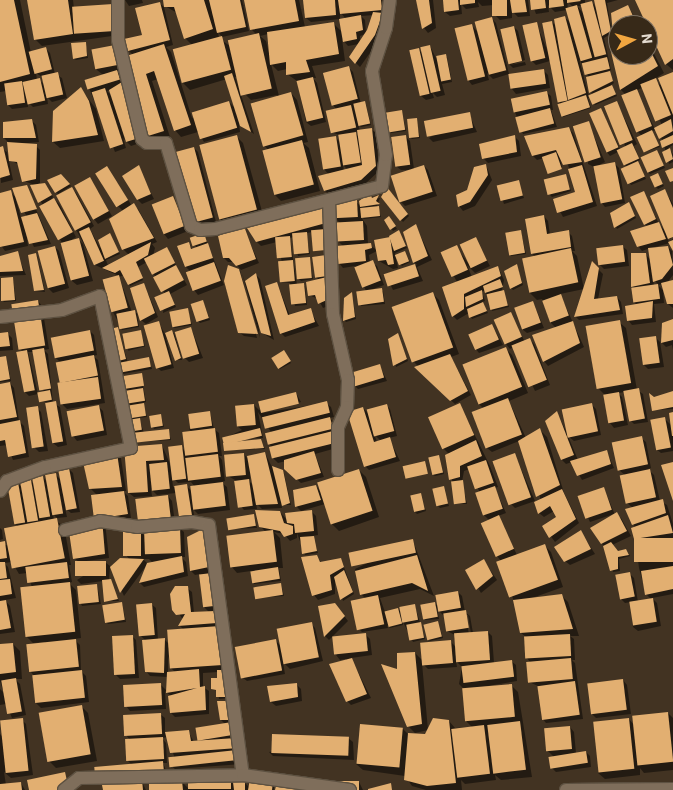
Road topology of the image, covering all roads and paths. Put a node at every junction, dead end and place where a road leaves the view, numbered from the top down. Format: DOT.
graph roads {
  1 [pos="118,0"];
  2 [pos="390,0"];
  3 [pos="329,200"];
  4 [pos="0,317"];
  5 [pos="338,470"];
  6 [pos="0,491"];
  7 [pos="65,530"];
  8 [pos="243,775"];
  9 [pos="673,789"];
  10 [pos="64,790"];
  11 [pos="350,790"];
  12 [pos="566,790"];
  1 -- 3 [label="street"];
  2 -- 3 [label="street"];
  3 -- 5 [label="street"];
  4 -- 6 [label="street"];
  7 -- 8 [label="street"];
  8 -- 10 [label="street"];
  8 -- 11 [label="street"];
  9 -- 12 [label="street"];
}
